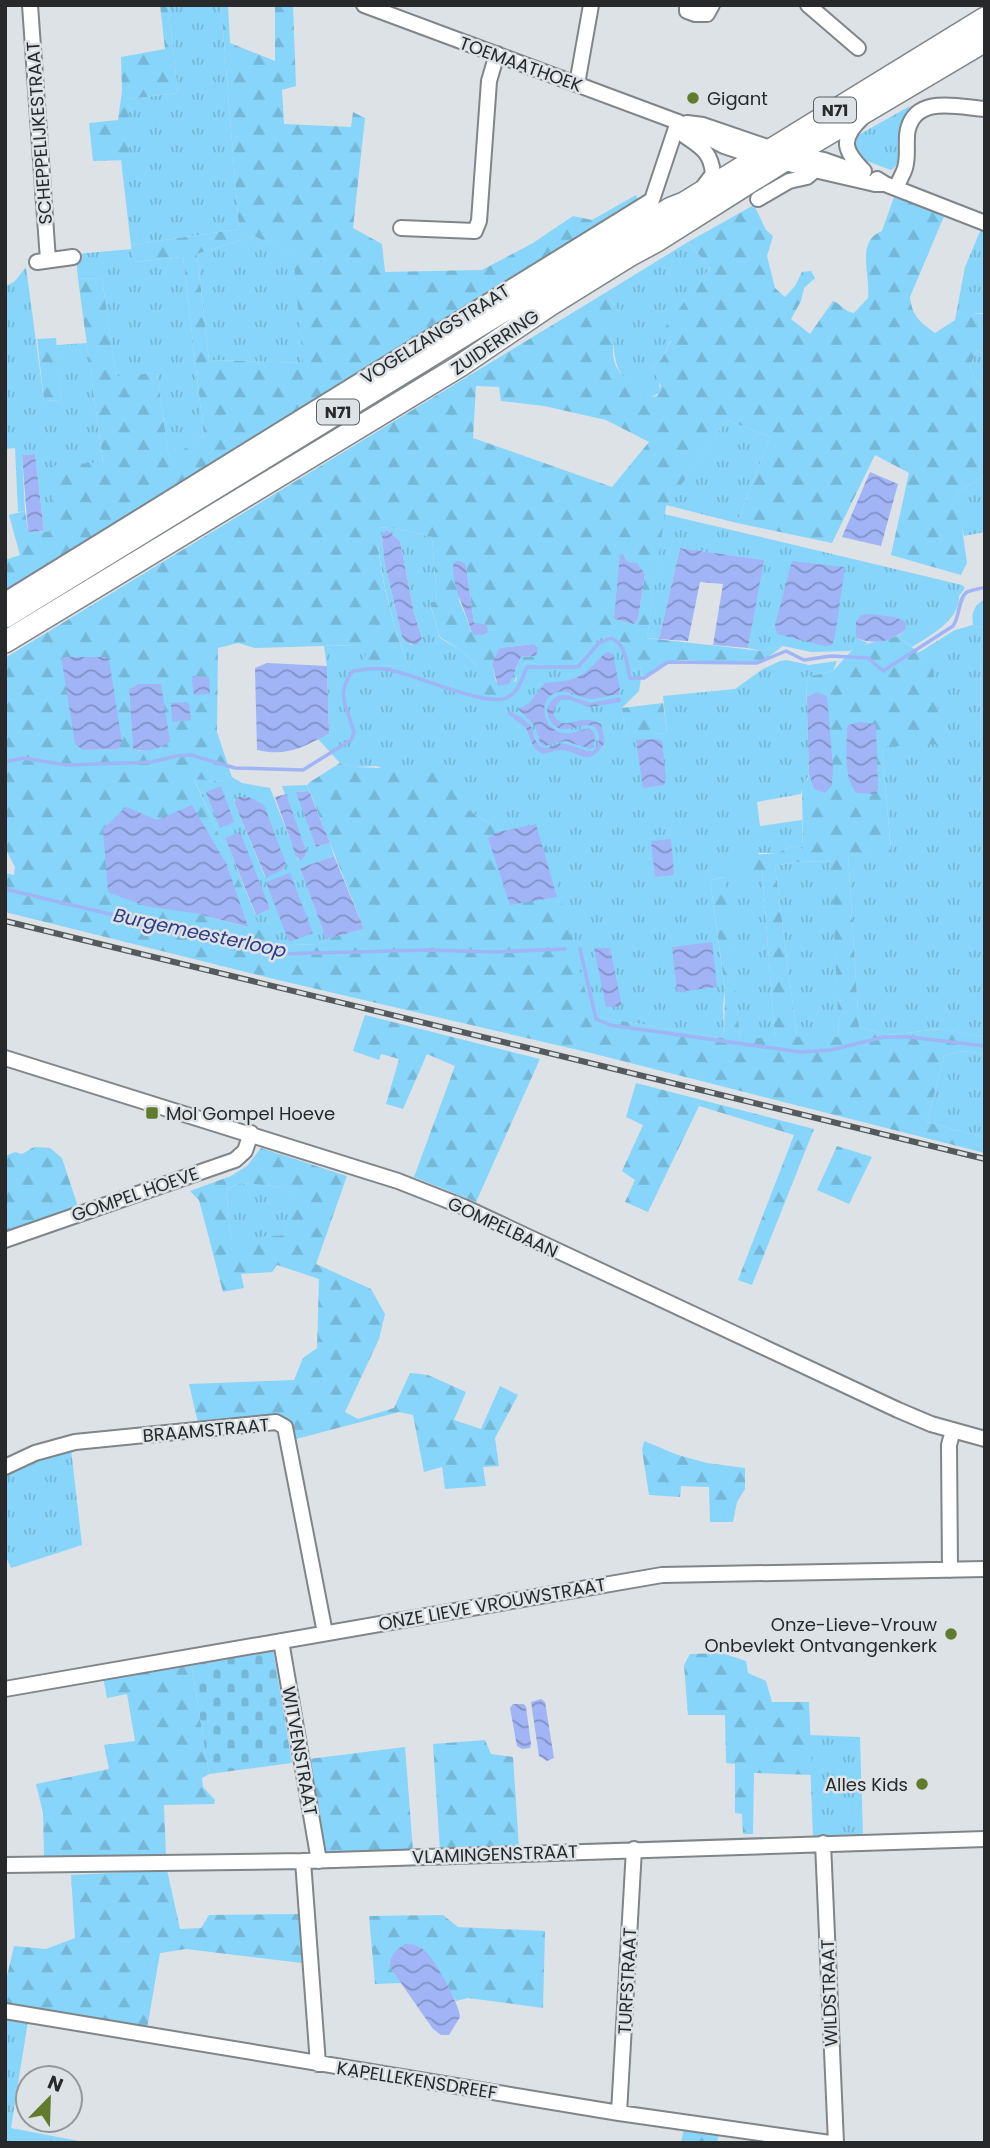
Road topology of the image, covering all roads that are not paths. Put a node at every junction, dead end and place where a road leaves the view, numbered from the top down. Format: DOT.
graph roads {
  1 [pos="30,5"];
  2 [pos="364,5"];
  3 [pos="591,5"];
  4 [pos="687,5"];
  5 [pos="712,5"];
  6 [pos="808,5"];
  7 [pos="985,18"];
  8 [pos="985,41"];
  9 [pos="858,48"];
  10 [pos="497,54"];
  11 [pos="576,85"];
  12 [pos="985,109"];
  13 [pos="867,113"];
  14 [pos="678,122"];
  15 [pos="777,156"];
  16 [pos="815,170"];
  17 [pos="867,175"];
  18 [pos="891,186"];
  19 [pos="758,199"];
  20 [pos="671,208"];
  21 [pos="985,223"];
  22 [pos="401,228"];
  23 [pos="73,257"];
  24 [pos="5,600"];
  25 [pos="5,617"];
  26 [pos="5,642"];
  27 [pos="5,1058"];
  28 [pos="251,1133"];
  29 [pos="5,1240"];
  30 [pos="953,1430"];
  31 [pos="985,1439"];
  32 [pos="5,1467"];
  33 [pos="985,1569"];
  34 [pos="950,1570"];
  35 [pos="325,1633"];
  36 [pos="281,1641"];
  37 [pos="5,1689"];
  38 [pos="985,1839"];
  39 [pos="823,1843"];
  40 [pos="634,1849"];
  41 [pos="303,1861"];
  42 [pos="318,1861"];
  43 [pos="5,1866"];
  44 [pos="5,2011"];
  45 [pos="318,2064"];
  46 [pos="619,2113"];
  47 [pos="830,2143"];
  48 [pos="836,2143"];
  1 -- 23 [label="street, SCHEPPELIJKESTRAAT"];
  2 -- 10 [label="street, TOEMAATHOEK"];
  3 -- 11 [label="street"];
  4 -- 5 [label="street"];
  6 -- 9 [label="street"];
  7 -- 15 [label="highway, ZUIDERRING / N71"];
  8 -- 13 [label="highway, ZUIDERRING / N71"];
  10 -- 11 [label="street, TOEMAATHOEK"];
  10 -- 22 [label="street"];
  11 -- 14 [label="street, TOEMAATHOEK"];
  12 -- 18 [label="street"];
  13 -- 15 [label="highway, ZUIDERRING / N71"];
  13 -- 17 [label="street, TOEMAATHOEK"];
  14 -- 15 [label="street, TOEMAATHOEK"];
  14 -- 20 [label="street"];
  14 -- 24 [label="street, VOGELZANGSTRAAT"];
  15 -- 16 [label="street, TOEMAATHOEK"];
  15 -- 17 [label="street, TOEMAATHOEK"];
  15 -- 20 [label="highway, ZUIDERRING / N71"];
  15 -- 26 [label="highway, ZUIDERRING / N71"];
  16 -- 18 [label="street, TOEMAATHOEK"];
  16 -- 19 [label="street"];
  17 -- 18 [label="street, TOEMAATHOEK"];
  18 -- 21 [label="street, TOEMAATHOEK"];
  20 -- 25 [label="highway, ZUIDERRING / N71"];
  27 -- 28 [label="street, GOMPELBAAN"];
  28 -- 29 [label="street, GOMPEL HOEVE"];
  28 -- 30 [label="street, GOMPELBAAN"];
  30 -- 31 [label="street, GOMPELBAAN"];
  30 -- 34 [label="street"];
  32 -- 35 [label="street, BRAAMSTRAAT"];
  33 -- 34 [label="street, ONZE LIEVE VROUWSTRAAT"];
  34 -- 35 [label="street, ONZE LIEVE VROUWSTRAAT"];
  35 -- 36 [label="street, ONZE LIEVE VROUWSTRAAT"];
  36 -- 37 [label="street, ONZE LIEVE VROUWSTRAAT"];
  36 -- 42 [label="street, WITVENSTRAAT"];
  38 -- 39 [label="street, VLAMINGENSTRAAT"];
  39 -- 40 [label="street, VLAMINGENSTRAAT"];
  39 -- 48 [label="street, WILDSTRAAT"];
  40 -- 42 [label="street, VLAMINGENSTRAAT"];
  40 -- 46 [label="street, TURFSTRAAT"];
  41 -- 42 [label="street, VLAMINGENSTRAAT"];
  41 -- 43 [label="street, VLAMINGENSTRAAT"];
  41 -- 45 [label="street"];
  44 -- 45 [label="street, KAPELLEKENSDREEF"];
  45 -- 46 [label="street, KAPELLEKENSDREEF"];
  46 -- 47 [label="street, KAPELLEKENSDREEF"];
}
